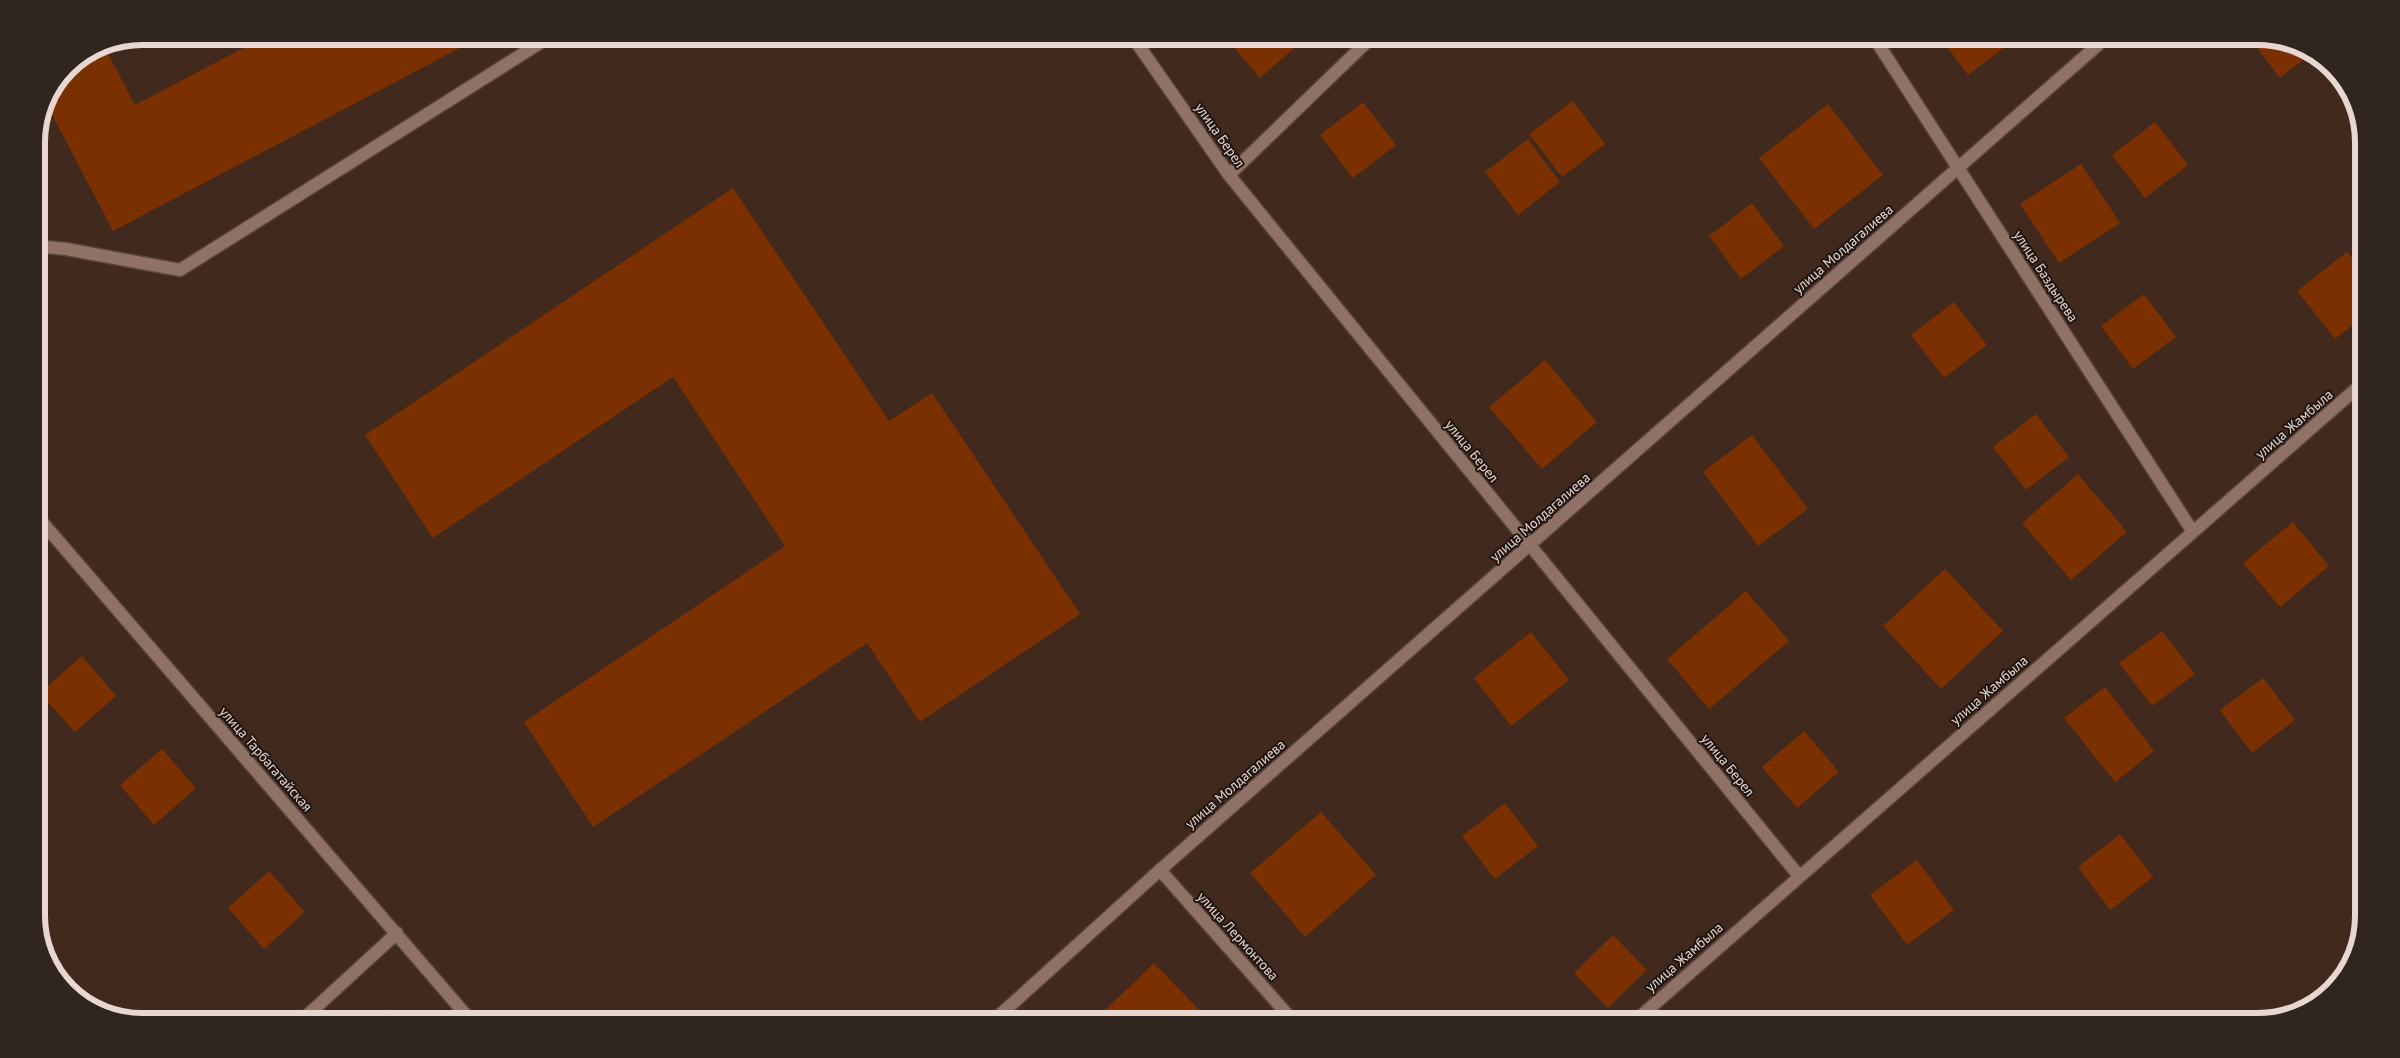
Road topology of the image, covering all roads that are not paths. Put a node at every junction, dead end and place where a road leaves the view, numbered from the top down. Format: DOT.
graph roads {
  1 [pos="536,45"];
  2 [pos="1138,45"];
  3 [pos="1363,45"];
  4 [pos="1879,45"];
  5 [pos="2098,45"];
  6 [pos="1958,167"];
  7 [pos="1229,174"];
  8 [pos="45,247"];
  9 [pos="2355,390"];
  10 [pos="45,526"];
  11 [pos="2193,532"];
  12 [pos="1530,546"];
  13 [pos="1160,870"];
  14 [pos="1800,876"];
  15 [pos="397,934"];
  16 [pos="310,1013"];
  17 [pos="464,1013"];
  18 [pos="1002,1013"];
  19 [pos="1286,1013"];
  20 [pos="1644,1013"];
  1 -- 8 [label="street"];
  2 -- 7 [label="street, улица Берел"];
  3 -- 7 [label="street"];
  4 -- 6 [label="street, улица Баздырева"];
  5 -- 6 [label="street, улица Молдагалиева"];
  6 -- 11 [label="street, улица Баздырева"];
  6 -- 12 [label="street, улица Молдагалиева"];
  7 -- 12 [label="street, улица Берел"];
  9 -- 11 [label="street, улица Жамбыла"];
  10 -- 15 [label="street, улица Тарбагатайская"];
  11 -- 14 [label="street, улица Жамбыла"];
  12 -- 13 [label="street, улица Молдагалиева"];
  12 -- 14 [label="street, улица Берел"];
  13 -- 18 [label="street, улица Молдагалиева"];
  13 -- 19 [label="street, улица Лермонтова"];
  14 -- 20 [label="street, улица Жамбыла"];
  15 -- 16 [label="street"];
  15 -- 17 [label="street, улица Тарбагатайская"];
}
